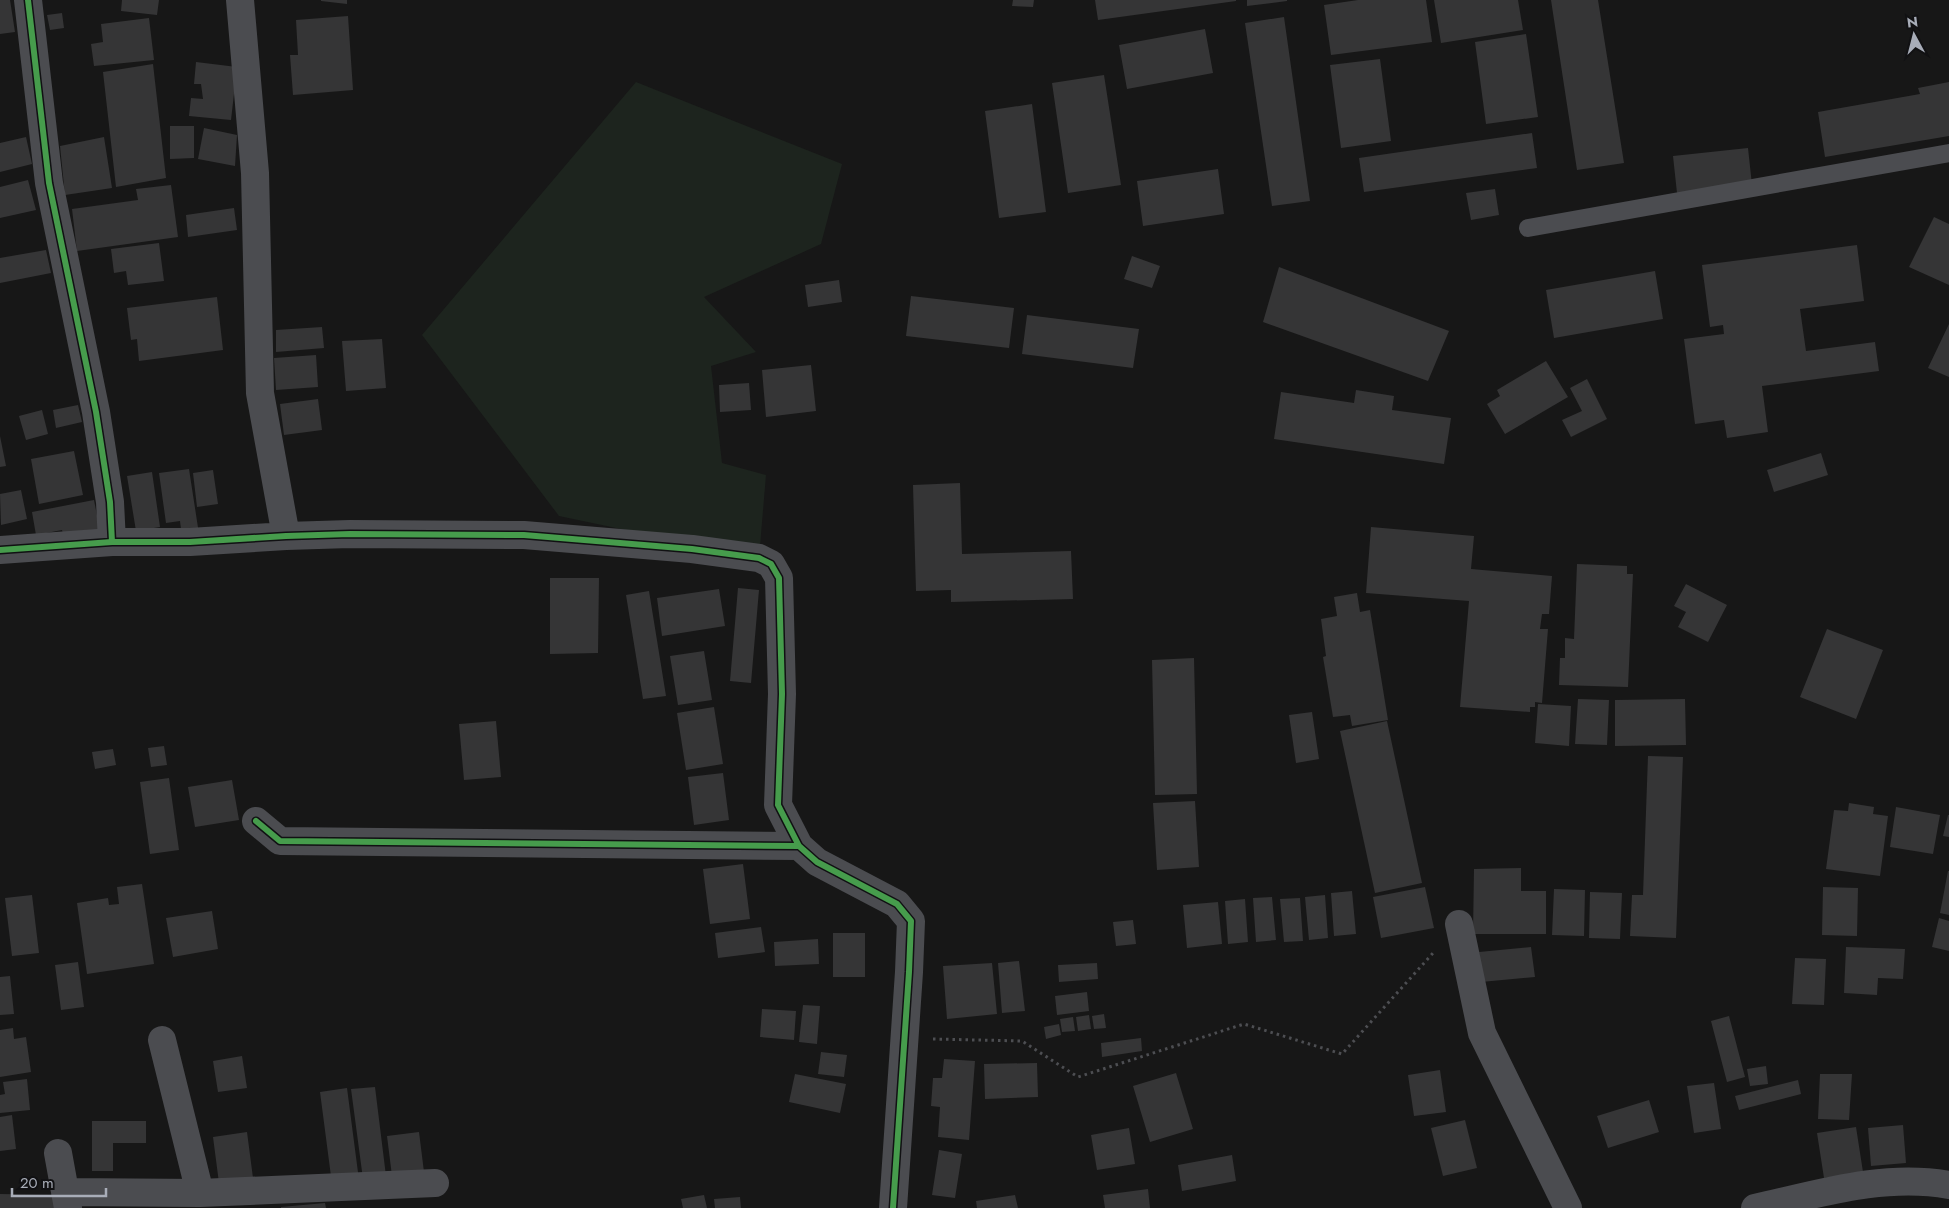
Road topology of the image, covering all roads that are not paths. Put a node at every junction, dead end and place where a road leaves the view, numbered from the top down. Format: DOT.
graph roads {
  1 [pos="28,0"];
  2 [pos="240,0"];
  3 [pos="1949,153"];
  4 [pos="1528,228"];
  5 [pos="286,536"];
  6 [pos="112,542"];
  7 [pos="0,550"];
  8 [pos="256,821"];
  9 [pos="799,846"];
  10 [pos="1459,924"];
  11 [pos="162,1040"];
  12 [pos="58,1153"];
  13 [pos="435,1183"];
  14 [pos="1949,1185"];
  15 [pos="200,1193"];
  16 [pos="66,1200"];
  17 [pos="893,1208"];
  18 [pos="1568,1208"];
  19 [pos="1755,1208"];
  1 -- 6 [label="street"];
  2 -- 5 [label="street"];
  3 -- 4 [label="lane"];
  5 -- 6 [label="street"];
  5 -- 9 [label="street"];
  6 -- 7 [label="street"];
  8 -- 9 [label="street"];
  9 -- 17 [label="street"];
  10 -- 18 [label="street"];
  11 -- 15 [label="street"];
  12 -- 16 [label="street"];
  13 -- 15 [label="street"];
  14 -- 19 [label="street"];
  15 -- 16 [label="street"];
}
